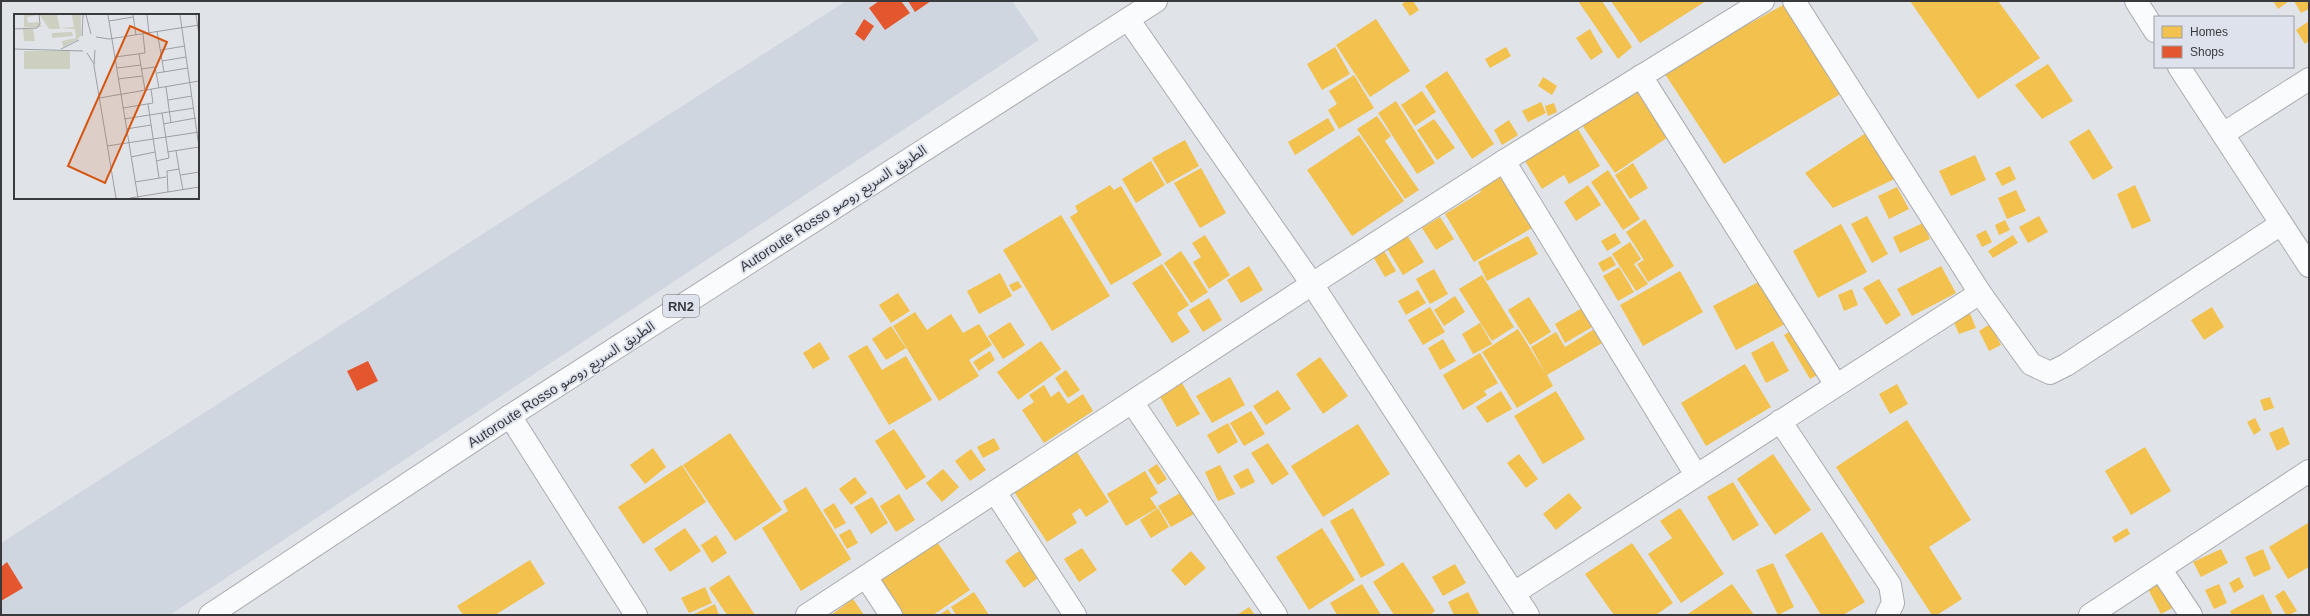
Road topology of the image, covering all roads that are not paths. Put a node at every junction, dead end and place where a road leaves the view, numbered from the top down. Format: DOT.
graph roads {
  1 [pos="1156,1"];
  2 [pos="1763,1"];
  3 [pos="1794,1"];
  4 [pos="2136,1"];
  5 [pos="1128,19"];
  6 [pos="2154,29"];
  7 [pos="2180,68"];
  8 [pos="1641,76"];
  9 [pos="2309,79"];
  10 [pos="2222,134"];
  11 [pos="1504,161"];
  12 [pos="2281,224"];
  13 [pos="2309,266"];
  14 [pos="1312,284"];
  15 [pos="1980,293"];
  16 [pos="1836,385"];
  17 [pos="1132,402"];
  18 [pos="510,416"];
  19 [pos="1780,421"];
  20 [pos="2309,471"];
  21 [pos="1696,475"];
  22 [pos="995,492"];
  23 [pos="2161,570"];
  24 [pos="866,577"];
  25 [pos="1514,592"];
  26 [pos="210,615"];
  27 [pos="636,615"];
  28 [pos="807,615"];
  29 [pos="890,615"];
  30 [pos="1075,615"];
  31 [pos="1276,615"];
  32 [pos="1528,615"];
  33 [pos="1887,615"];
  34 [pos="2090,615"];
  35 [pos="2191,615"];
  1 -- 5 [label="main road, Autoroute Rosso الطريق السريع روصو / RN2"];
  2 -- 8 [label="main road"];
  3 -- 15 [label="main road"];
  4 -- 6 [label="main road"];
  5 -- 14 [label="main road"];
  5 -- 18 [label="main road, Autoroute Rosso الطريق السريع روصو / RN2"];
  7 -- 10 [label="main road"];
  8 -- 11 [label="main road"];
  8 -- 16 [label="main road"];
  9 -- 10 [label="main road"];
  10 -- 12 [label="main road"];
  11 -- 14 [label="main road"];
  11 -- 21 [label="main road"];
  12 -- 13 [label="main road"];
  12 -- 15 [label="main road"];
  14 -- 17 [label="main road"];
  14 -- 25 [label="main road"];
  15 -- 16 [label="main road"];
  16 -- 19 [label="main road"];
  17 -- 22 [label="main road"];
  17 -- 31 [label="main road"];
  18 -- 26 [label="main road, Autoroute Rosso الطريق السريع روصو / RN2"];
  18 -- 27 [label="main road"];
  19 -- 21 [label="main road"];
  19 -- 33 [label="main road"];
  20 -- 23 [label="main road"];
  21 -- 25 [label="main road"];
  22 -- 24 [label="main road"];
  22 -- 30 [label="main road"];
  23 -- 34 [label="main road"];
  23 -- 35 [label="main road"];
  24 -- 28 [label="main road"];
  24 -- 29 [label="main road"];
  25 -- 32 [label="main road"];
}
